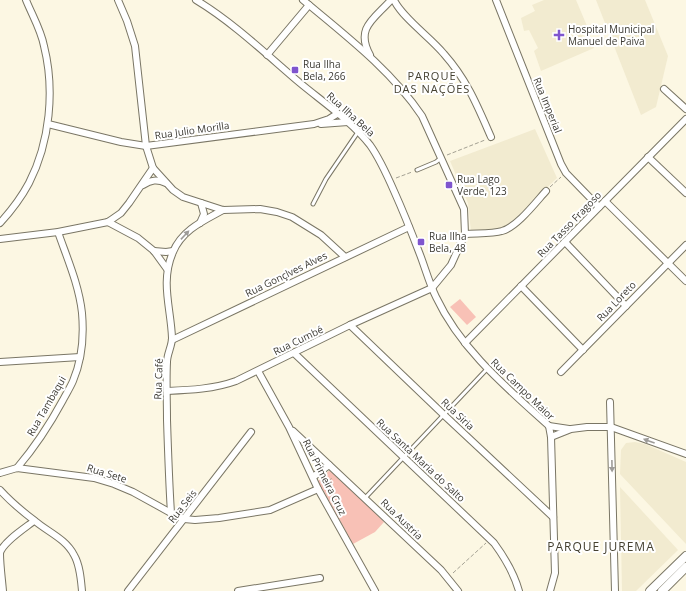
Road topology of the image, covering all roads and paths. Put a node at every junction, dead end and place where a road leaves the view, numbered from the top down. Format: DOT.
graph roads {
  1 [pos="26,0"];
  2 [pos="118,0"];
  3 [pos="196,0"];
  4 [pos="303,0"];
  5 [pos="496,0"];
  6 [pos="395,1"];
  7 [pos="309,5"];
  8 [pos="267,55"];
  9 [pos="372,59"];
  10 [pos="664,89"];
  11 [pos="686,109"];
  12 [pos="338,114"];
  13 [pos="686,119"];
  14 [pos="348,122"];
  15 [pos="48,124"];
  16 [pos="314,124"];
  17 [pos="358,132"];
  18 [pos="491,137"];
  19 [pos="146,146"];
  20 [pos="648,157"];
  21 [pos="441,158"];
  22 [pos="153,168"];
  23 [pos="417,170"];
  24 [pos="566,173"];
  25 [pos="390,181"];
  26 [pos="167,184"];
  27 [pos="140,187"];
  28 [pos="546,191"];
  29 [pos="686,193"];
  30 [pos="605,201"];
  31 [pos="201,203"];
  32 [pos="313,204"];
  33 [pos="599,207"];
  34 [pos="223,210"];
  35 [pos="120,213"];
  36 [pos="108,222"];
  37 [pos="0,223"];
  38 [pos="200,223"];
  39 [pos="409,227"];
  40 [pos="123,230"];
  41 [pos="58,232"];
  42 [pos="465,234"];
  43 [pos="0,239"];
  44 [pos="565,242"];
  45 [pos="686,245"];
  46 [pos="154,251"];
  47 [pos="173,251"];
  48 [pos="345,257"];
  49 [pos="668,264"];
  50 [pos="167,269"];
  51 [pos="686,281"];
  52 [pos="522,286"];
  53 [pos="432,288"];
  54 [pos="626,306"];
  55 [pos="350,325"];
  56 [pos="172,340"];
  57 [pos="465,342"];
  58 [pos="583,350"];
  59 [pos="294,353"];
  60 [pos="80,357"];
  61 [pos="0,362"];
  62 [pos="487,369"];
  63 [pos="258,371"];
  64 [pos="561,372"];
  65 [pos="166,391"];
  66 [pos="610,402"];
  67 [pos="444,415"];
  68 [pos="549,426"];
  69 [pos="289,427"];
  70 [pos="611,427"];
  71 [pos="571,430"];
  72 [pos="251,432"];
  73 [pos="551,437"];
  74 [pos="686,454"];
  75 [pos="403,457"];
  76 [pos="329,465"];
  77 [pos="18,468"];
  78 [pos="334,470"];
  79 [pos="0,473"];
  80 [pos="313,477"];
  81 [pos="318,489"];
  82 [pos="0,490"];
  83 [pos="365,498"];
  84 [pos="171,514"];
  85 [pos="553,516"];
  86 [pos="184,519"];
  87 [pos="34,521"];
  88 [pos="490,539"];
  89 [pos="686,556"];
  90 [pos="686,567"];
  91 [pos="320,578"];
  92 [pos="448,578"];
  93 [pos="663,588"];
  94 [pos="3,591"];
  95 [pos="82,591"];
  96 [pos="128,591"];
  97 [pos="238,591"];
  98 [pos="375,591"];
  99 [pos="458,591"];
  100 [pos="519,591"];
  101 [pos="550,591"];
  102 [pos="615,591"];
  103 [pos="650,591"];
  1 -- 15 [label="street"];
  2 -- 19 [label="street"];
  3 -- 8 [label="street, Rua Ilha Bela"];
  4 -- 7 [label="street"];
  5 -- 24 [label="street, Rua Imperial"];
  6 -- 9 [label="street"];
  6 -- 18 [label="street"];
  7 -- 8 [label="street"];
  7 -- 9 [label="street"];
  8 -- 12 [label="street, Rua Ilha Bela"];
  9 -- 21 [label="street"];
  10 -- 11 [label="street"];
  12 -- 14 [label="street, Rua Ilha Bela"];
  12 -- 16 [label="street, Rua Julio Morilla"];
  13 -- 20 [label="street, Rua Tasso Fragoso"];
  14 -- 16 [label="street"];
  14 -- 17 [label="street, Rua Ilha Bela"];
  15 -- 19 [label="street, Rua Julio Morilla"];
  15 -- 37 [label="street"];
  16 -- 19 [label="street, Rua Julio Morilla"];
  17 -- 25 [label="street, Rua Ilha Bela"];
  17 -- 32 [label="lane"];
  18 -- 21 [label="path"];
  19 -- 22 [label="street"];
  20 -- 29 [label="street"];
  20 -- 30 [label="street, Rua Tasso Fragoso"];
  21 -- 23 [label="lane"];
  21 -- 42 [label="street"];
  22 -- 26 [label="street"];
  22 -- 27 [label="street"];
  23 -- 25 [label="path"];
  24 -- 28 [label="path"];
  24 -- 33 [label="street, Rua Imperial"];
  25 -- 39 [label="street, Rua Ilha Bela"];
  26 -- 27 [label="street"];
  26 -- 31 [label="street"];
  27 -- 35 [label="street"];
  28 -- 42 [label="street"];
  30 -- 33 [label="street, Rua Tasso Fragoso"];
  30 -- 49 [label="street"];
  31 -- 34 [label="street"];
  31 -- 38 [label="street"];
  33 -- 44 [label="street, Rua Tasso Fragoso"];
  34 -- 38 [label="street, Rua Café"];
  34 -- 48 [label="street"];
  35 -- 36 [label="street"];
  35 -- 40 [label="street"];
  36 -- 40 [label="street"];
  36 -- 41 [label="street"];
  47 -- 38 [label="street, Rua Café, one-way"];
  39 -- 48 [label="street, Rua Gonçlves Alves"];
  39 -- 53 [label="street, Rua Ilha Bela"];
  40 -- 46 [label="street"];
  41 -- 43 [label="street"];
  41 -- 60 [label="street, Rua Tambaqui"];
  42 -- 53 [label="street"];
  44 -- 52 [label="street, Rua Tasso Fragoso"];
  44 -- 54 [label="street"];
  45 -- 49 [label="street, Rua Loreto"];
  46 -- 47 [label="street"];
  46 -- 50 [label="street"];
  47 -- 50 [label="street, Rua Café"];
  48 -- 56 [label="street, Rua Gonçlves Alves"];
  49 -- 51 [label="street"];
  49 -- 54 [label="street, Rua Loreto"];
  50 -- 56 [label="street, Rua Café"];
  52 -- 57 [label="street, Rua Tasso Fragoso"];
  52 -- 58 [label="street"];
  53 -- 55 [label="street, Rua Cumbé"];
  53 -- 57 [label="street, Rua Campo Maior"];
  54 -- 58 [label="street, Rua Loreto"];
  55 -- 59 [label="street, Rua Cumbé"];
  55 -- 67 [label="street, Rua Siria"];
  56 -- 65 [label="street, Rua Café"];
  57 -- 62 [label="street, Rua Campo Maior"];
  58 -- 64 [label="street, Rua Loreto"];
  59 -- 63 [label="street, Rua Cumbé"];
  59 -- 75 [label="street, Rua Santa Maria do Salto"];
  60 -- 61 [label="street"];
  60 -- 77 [label="street, Rua Tambaqui"];
  62 -- 67 [label="lane"];
  62 -- 68 [label="street, Rua Campo Maior"];
  63 -- 65 [label="street, Rua Cumbé"];
  63 -- 69 [label="street, Rua Primeira Cruz"];
  65 -- 84 [label="street, Rua Café"];
  66 -- 70 [label="street"];
  67 -- 75 [label="lane"];
  67 -- 85 [label="street, Rua Siria"];
  68 -- 71 [label="street"];
  68 -- 73 [label="street, Rua Campo Maior"];
  69 -- 76 [label="street, Rua Austria"];
  69 -- 80 [label="street, Rua Primeira Cruz"];
  70 -- 71 [label="street"];
  74 -- 70 [label="street, one-way"];
  70 -- 102 [label="street, one-way"];
  71 -- 73 [label="street"];
  72 -- 86 [label="street, Rua Seis"];
  73 -- 85 [label="street, Rua Campo Maior"];
  75 -- 83 [label="lane"];
  75 -- 88 [label="street, Rua Santa Maria do Salto"];
  76 -- 78 [label="street, Rua Austria"];
  76 -- 80 [label="street"];
  77 -- 79 [label="street"];
  77 -- 84 [label="street, Rua Sete"];
  78 -- 81 [label="path"];
  78 -- 83 [label="street, Rua Austria"];
  80 -- 81 [label="street, Rua Primeira Cruz"];
  81 -- 86 [label="street"];
  81 -- 98 [label="street, Rua Primeira Cruz"];
  82 -- 87 [label="street"];
  83 -- 92 [label="street, Rua Austria"];
  84 -- 86 [label="street, Rua Sete"];
  85 -- 101 [label="street, Rua Campo Maior"];
  86 -- 96 [label="street, Rua Seis"];
  87 -- 94 [label="street"];
  87 -- 95 [label="street"];
  88 -- 92 [label="path"];
  88 -- 100 [label="street, Rua Santa Maria do Salto"];
  89 -- 93 [label="street"];
  90 -- 93 [label="street"];
  91 -- 97 [label="street"];
  92 -- 99 [label="street, Rua Austria"];
  93 -- 103 [label="street"];
}
